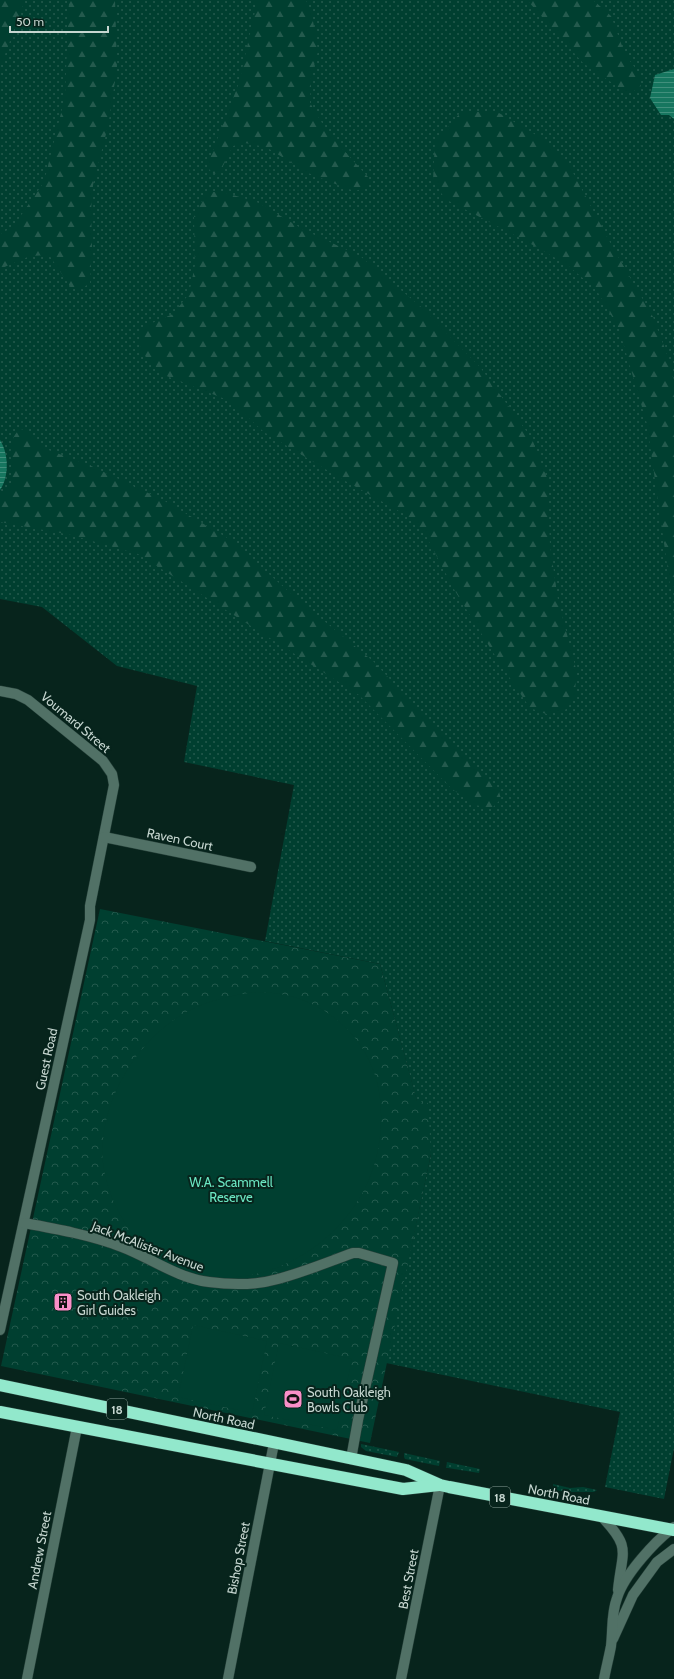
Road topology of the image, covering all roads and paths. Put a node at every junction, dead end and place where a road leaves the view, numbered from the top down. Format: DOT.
graph roads {
  1 [pos="0,690"];
  2 [pos="113,793"];
  3 [pos="104,837"];
  4 [pos="251,867"];
  5 [pos="24,1223"];
  6 [pos="0,1330"];
  7 [pos="0,1385"];
  8 [pos="0,1412"];
  9 [pos="77,1427"];
  10 [pos="274,1443"];
  11 [pos="351,1459"];
  12 [pos="270,1464"];
  13 [pos="440,1485"];
  14 [pos="601,1516"];
  15 [pos="673,1528"];
  16 [pos="674,1549"];
  17 [pos="617,1596"];
  18 [pos="611,1645"];
  19 [pos="28,1679"];
  20 [pos="228,1679"];
  21 [pos="401,1679"];
  22 [pos="604,1679"];
  1 -- 2 [label="street, Voumard Street"];
  2 -- 3 [label="street, Guest Road"];
  3 -- 4 [label="street, Raven Court"];
  3 -- 5 [label="street, Guest Road"];
  5 -- 6 [label="street, Guest Road"];
  5 -- 11 [label="street, Jack McAlister Avenue"];
  7 -- 10 [label="highway, North Road / 18"];
  8 -- 9 [label="highway, North Road / 18"];
  9 -- 12 [label="highway, North Road / 18"];
  9 -- 19 [label="street, Andrew Street"];
  10 -- 11 [label="highway, North Road / 18"];
  10 -- 12 [label="street, Bishop Street"];
  11 -- 13 [label="highway, North Road / 18"];
  12 -- 13 [label="highway, North Road / 18"];
  12 -- 20 [label="street, Bishop Street"];
  13 -- 14 [label="highway, North Road / 18"];
  13 -- 21 [label="street, Best Street"];
  14 -- 15 [label="highway, North Road / 18"];
  14 -- 17 [label="street"];
  15 -- 17 [label="street"];
  16 -- 18 [label="street"];
  17 -- 18 [label="street"];
  18 -- 22 [label="street"];
}
